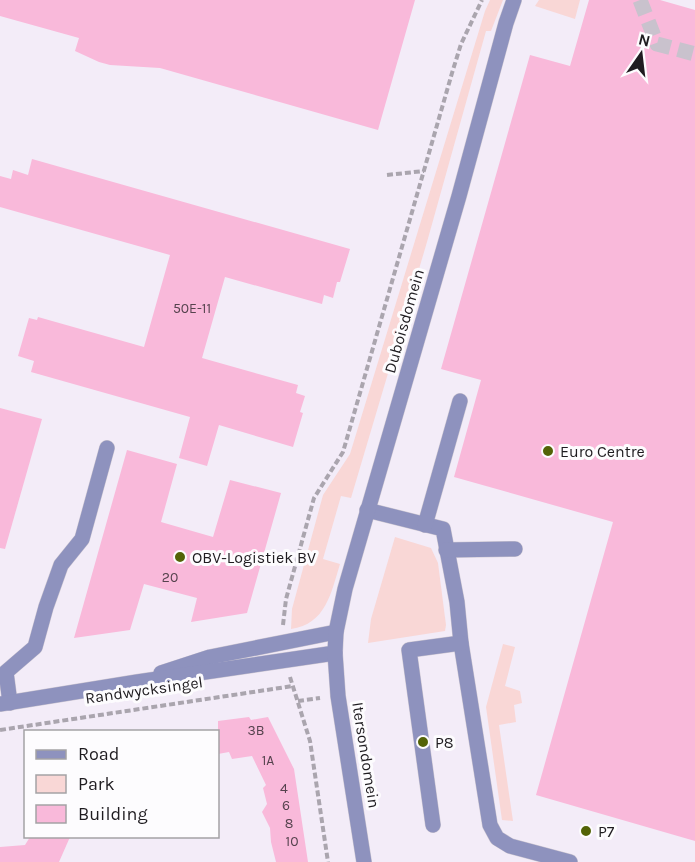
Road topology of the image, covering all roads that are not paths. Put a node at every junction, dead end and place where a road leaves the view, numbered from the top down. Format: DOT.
graph roads {
  1 [pos="514,0"];
  2 [pos="460,401"];
  3 [pos="108,448"];
  4 [pos="367,510"];
  5 [pos="425,525"];
  6 [pos="515,549"];
  7 [pos="446,550"];
  8 [pos="336,632"];
  9 [pos="461,643"];
  10 [pos="335,653"];
  11 [pos="138,682"];
  12 [pos="5,704"];
  13 [pos="433,825"];
  14 [pos="364,862"];
  15 [pos="570,862"];
  1 -- 4 [label="street, Duboisdomein"];
  2 -- 5 [label="street"];
  3 -- 12 [label="street"];
  4 -- 5 [label="street"];
  4 -- 8 [label="street, Duboisdomein"];
  5 -- 7 [label="street"];
  6 -- 7 [label="street"];
  7 -- 9 [label="street"];
  8 -- 10 [label="street, Duboisdomein"];
  8 -- 11 [label="street, Randwycksingel"];
  9 -- 13 [label="street"];
  9 -- 15 [label="street"];
  10 -- 11 [label="street, Randwycksingel"];
  10 -- 14 [label="street, Itersondomein"];
  11 -- 12 [label="street, Randwycksingel"];
}
